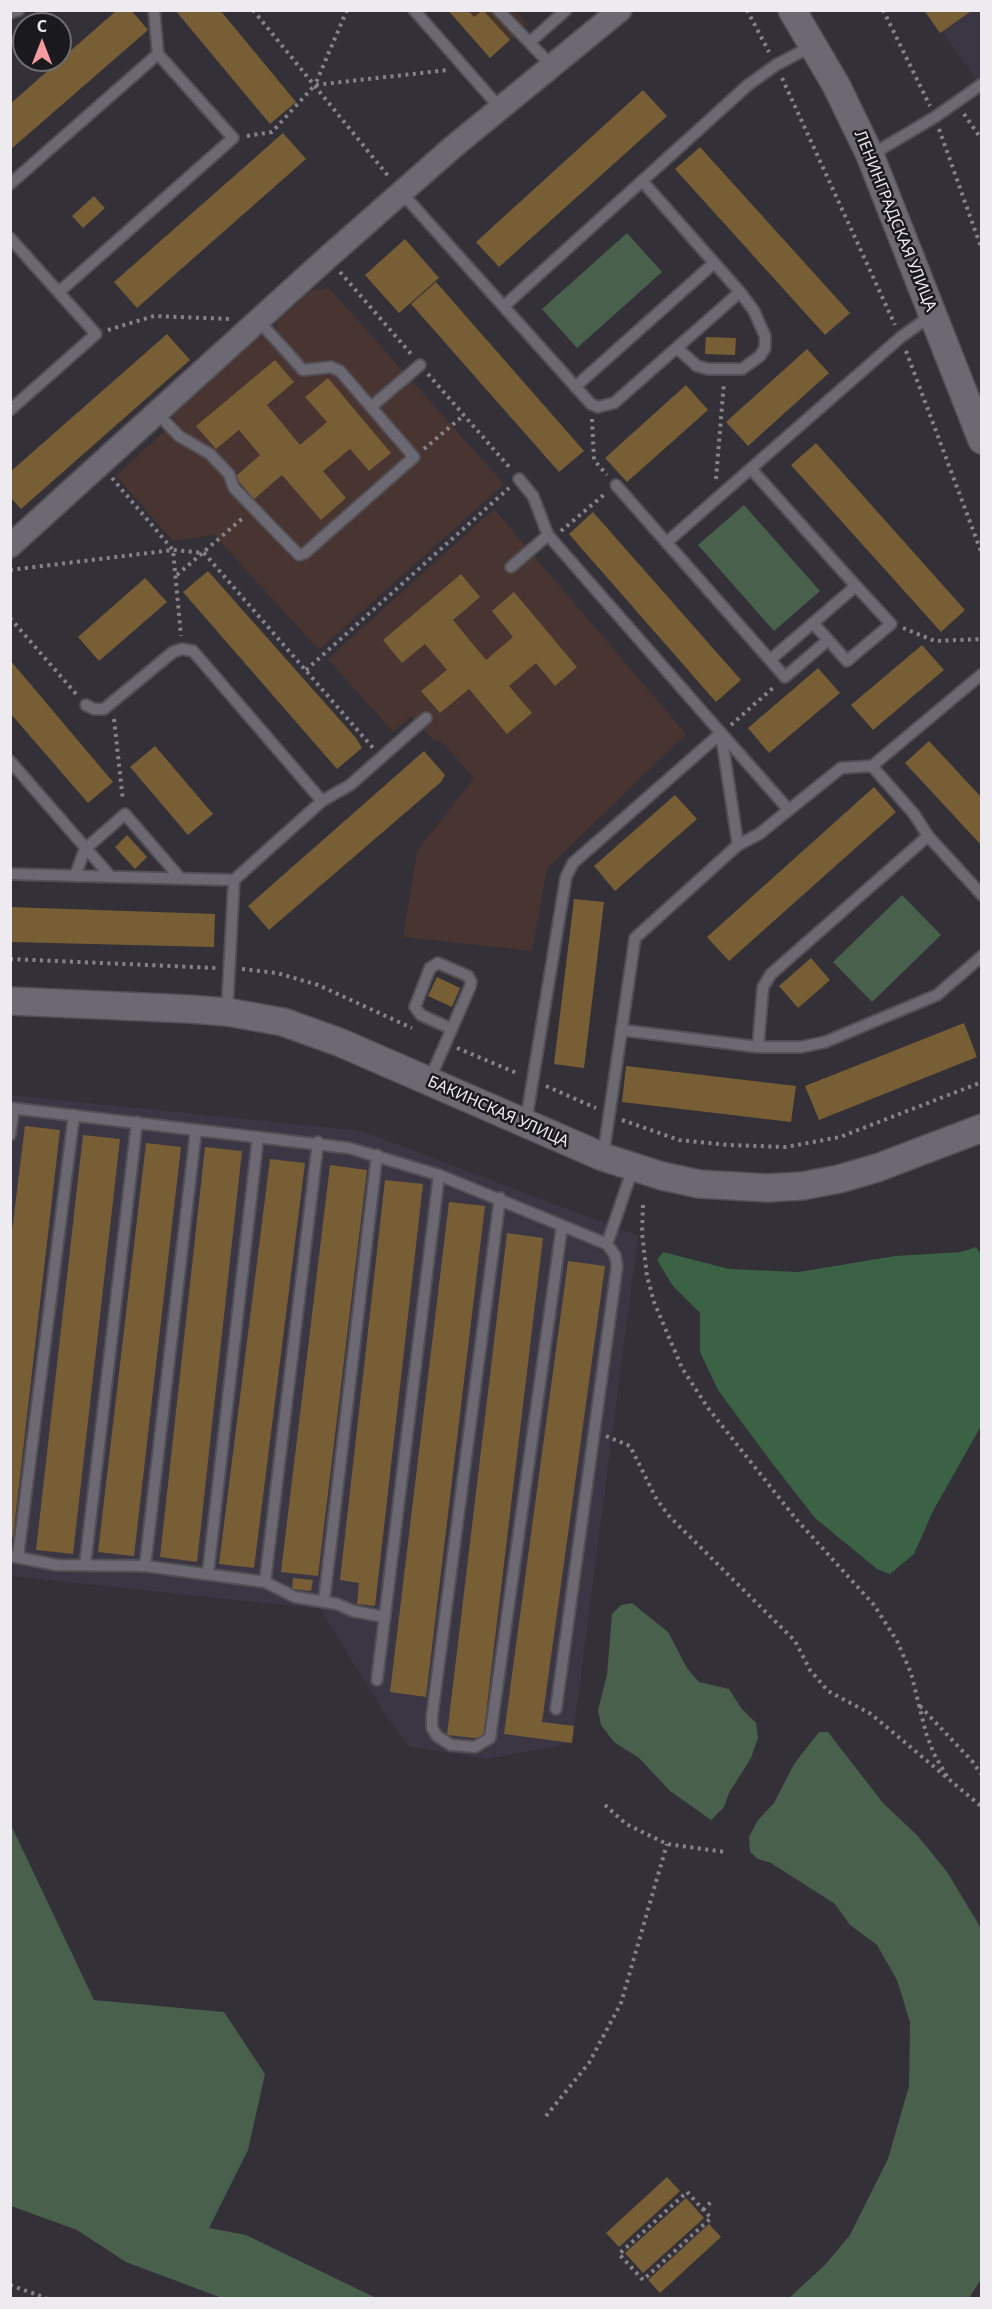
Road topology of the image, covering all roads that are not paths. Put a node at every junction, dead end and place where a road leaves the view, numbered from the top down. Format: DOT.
graph roads {
  1 [pos="20,10"];
  2 [pos="154,10"];
  3 [pos="414,10"];
  4 [pos="498,10"];
  5 [pos="566,10"];
  6 [pos="620,10"];
  7 [pos="792,10"];
  8 [pos="10,13"];
  9 [pos="530,42"];
  10 [pos="813,45"];
  11 [pos="158,54"];
  12 [pos="553,66"];
  13 [pos="981,84"];
  14 [pos="500,108"];
  15 [pos="870,155"];
  16 [pos="643,182"];
  17 [pos="10,184"];
  18 [pos="401,192"];
  19 [pos="10,238"];
  20 [pos="714,263"];
  21 [pos="59,292"];
  22 [pos="740,292"];
  23 [pos="504,306"];
  24 [pos="935,318"];
  25 [pos="258,320"];
  26 [pos="677,348"];
  27 [pos="420,365"];
  28 [pos="575,387"];
  29 [pos="371,407"];
  30 [pos="10,410"];
  31 [pos="157,413"];
  32 [pos="981,440"];
  33 [pos="752,470"];
  34 [pos="519,479"];
  35 [pos="616,485"];
  36 [pos="550,537"];
  37 [pos="667,542"];
  38 [pos="10,546"];
  39 [pos="511,567"];
  40 [pos="856,586"];
  41 [pos="813,623"];
  42 [pos="828,640"];
  43 [pos="770,660"];
  44 [pos="981,674"];
  45 [pos="86,705"];
  46 [pos="426,718"];
  47 [pos="721,733"];
  48 [pos="10,761"];
  49 [pos="872,766"];
  50 [pos="322,801"];
  51 [pos="788,809"];
  52 [pos="928,836"];
  53 [pos="738,845"];
  54 [pos="86,849"];
  55 [pos="10,874"];
  56 [pos="75,876"];
  57 [pos="111,877"];
  58 [pos="181,879"];
  59 [pos="234,880"];
  60 [pos="981,895"];
  61 [pos="981,956"];
  62 [pos="10,1001"];
  63 [pos="227,1012"];
  64 [pos="452,1029"];
  65 [pos="621,1030"];
  66 [pos="758,1047"];
  67 [pos="429,1081"];
  68 [pos="12,1108"];
  69 [pos="74,1115"];
  70 [pos="137,1122"];
  71 [pos="525,1124"];
  72 [pos="981,1128"];
  73 [pos="196,1130"];
  74 [pos="10,1135"];
  75 [pos="258,1137"];
  76 [pos="318,1142"];
  77 [pos="377,1155"];
  78 [pos="603,1157"];
  79 [pos="633,1168"];
  80 [pos="439,1175"];
  81 [pos="500,1198"];
  82 [pos="562,1226"];
  83 [pos="607,1244"];
  84 [pos="14,1556"];
  85 [pos="85,1565"];
  86 [pos="145,1566"];
  87 [pos="208,1573"];
  88 [pos="265,1582"];
  89 [pos="324,1601"];
  90 [pos="386,1617"];
  91 [pos="377,1680"];
  92 [pos="556,1709"];
  1 -- 8 [label="lane"];
  2 -- 11 [label="lane"];
  3 -- 14 [label="lane"];
  4 -- 9 [label="lane"];
  5 -- 9 [label="lane"];
  6 -- 12 [label="street"];
  7 -- 10 [label="street, ЛЕНИНГРАДСКАЯ УЛИЦА"];
  9 -- 12 [label="lane"];
  10 -- 15 [label="street, ЛЕНИНГРАДСКАЯ УЛИЦА"];
  10 -- 16 [label="lane"];
  11 -- 17 [label="lane"];
  11 -- 21 [label="lane"];
  12 -- 14 [label="street"];
  13 -- 15 [label="lane"];
  14 -- 18 [label="street"];
  15 -- 24 [label="street, ЛЕНИНГРАДСКАЯ УЛИЦА"];
  16 -- 20 [label="lane"];
  16 -- 23 [label="lane"];
  18 -- 23 [label="lane"];
  18 -- 25 [label="street"];
  19 -- 21 [label="lane"];
  20 -- 22 [label="lane"];
  20 -- 28 [label="lane"];
  21 -- 30 [label="lane"];
  22 -- 26 [label="lane"];
  22 -- 26 [label="lane"];
  23 -- 28 [label="lane"];
  24 -- 32 [label="street, ЛЕНИНГРАДСКАЯ УЛИЦА"];
  24 -- 33 [label="lane"];
  25 -- 29 [label="lane"];
  25 -- 31 [label="street"];
  26 -- 28 [label="lane"];
  27 -- 29 [label="lane"];
  29 -- 31 [label="lane"];
  31 -- 38 [label="street"];
  33 -- 37 [label="lane"];
  33 -- 40 [label="lane"];
  34 -- 36 [label="lane"];
  35 -- 37 [label="lane"];
  36 -- 39 [label="lane"];
  36 -- 47 [label="lane"];
  37 -- 43 [label="lane"];
  40 -- 41 [label="lane"];
  40 -- 42 [label="lane"];
  41 -- 42 [label="lane"];
  41 -- 43 [label="lane"];
  42 -- 43 [label="lane"];
  44 -- 49 [label="lane"];
  45 -- 50 [label="lane"];
  46 -- 50 [label="lane"];
  47 -- 51 [label="lane"];
  47 -- 53 [label="lane"];
  47 -- 71 [label="lane"];
  48 -- 54 [label="lane"];
  49 -- 51 [label="lane"];
  49 -- 52 [label="lane"];
  50 -- 59 [label="lane"];
  51 -- 53 [label="lane"];
  52 -- 60 [label="lane"];
  52 -- 66 [label="lane"];
  53 -- 65 [label="lane"];
  54 -- 56 [label="lane"];
  54 -- 57 [label="lane"];
  54 -- 58 [label="lane"];
  55 -- 56 [label="lane"];
  56 -- 57 [label="lane"];
  57 -- 58 [label="lane"];
  58 -- 59 [label="lane"];
  59 -- 63 [label="lane"];
  61 -- 66 [label="lane"];
  62 -- 63 [label="street, БАКИНСКАЯ УЛИЦА"];
  63 -- 67 [label="street, БАКИНСКАЯ УЛИЦА"];
  64 -- 64 [label="lane"];
  64 -- 67 [label="lane"];
  65 -- 66 [label="lane"];
  65 -- 78 [label="lane"];
  67 -- 71 [label="street, БАКИНСКАЯ УЛИЦА"];
  68 -- 69 [label="lane"];
  68 -- 74 [label="lane"];
  69 -- 70 [label="lane"];
  69 -- 84 [label="lane"];
  70 -- 73 [label="lane"];
  70 -- 85 [label="lane"];
  71 -- 78 [label="street, БАКИНСКАЯ УЛИЦА"];
  72 -- 79 [label="street, БАКИНСКАЯ УЛИЦА"];
  73 -- 75 [label="lane"];
  73 -- 86 [label="lane"];
  75 -- 76 [label="lane"];
  75 -- 87 [label="lane"];
  76 -- 77 [label="lane"];
  76 -- 88 [label="lane"];
  77 -- 80 [label="lane"];
  77 -- 89 [label="lane"];
  78 -- 79 [label="street, БАКИНСКАЯ УЛИЦА"];
  79 -- 83 [label="lane"];
  80 -- 81 [label="lane"];
  80 -- 90 [label="lane"];
  81 -- 82 [label="lane"];
  81 -- 82 [label="lane"];
  82 -- 83 [label="lane"];
  83 -- 92 [label="lane"];
  84 -- 85 [label="lane"];
  85 -- 86 [label="lane"];
  86 -- 87 [label="lane"];
  87 -- 88 [label="lane"];
  88 -- 89 [label="lane"];
  89 -- 90 [label="lane"];
  90 -- 91 [label="lane"];
}
